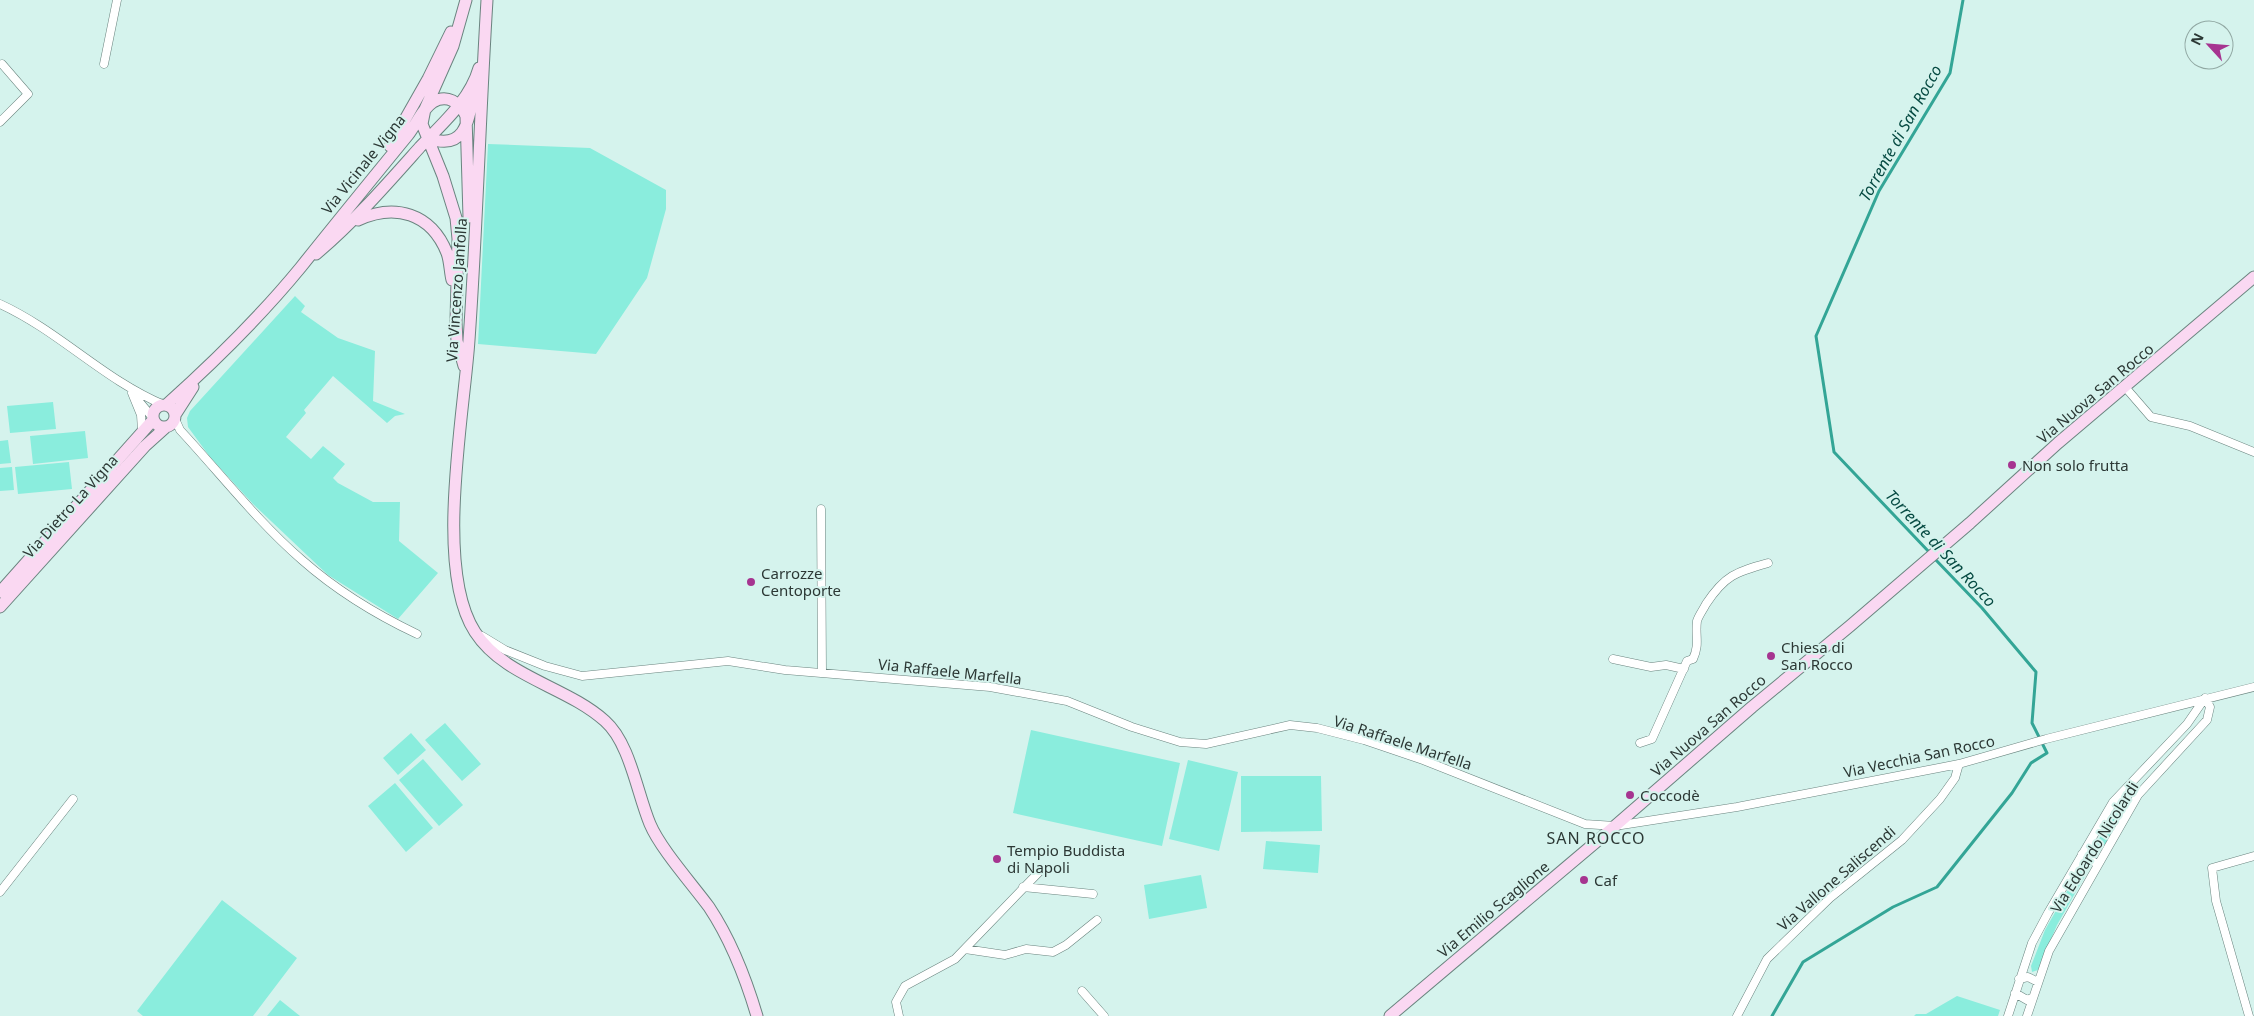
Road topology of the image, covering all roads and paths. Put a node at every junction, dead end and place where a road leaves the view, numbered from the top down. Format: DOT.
graph roads {
  1 [pos="117,0"];
  2 [pos="465,0"];
  3 [pos="487,0"];
  4 [pos="484,55"];
  5 [pos="2,64"];
  6 [pos="104,64"];
  7 [pos="476,79"];
  8 [pos="459,104"];
  9 [pos="425,109"];
  10 [pos="0,122"];
  11 [pos="467,122"];
  12 [pos="428,138"];
  13 [pos="374,174"];
  14 [pos="352,223"];
  15 [pos="473,261"];
  16 [pos="300,268"];
  17 [pos="2254,278"];
  18 [pos="0,304"];
  19 [pos="456,305"];
  20 [pos="204,371"];
  21 [pos="465,373"];
  22 [pos="2125,387"];
  23 [pos="130,390"];
  24 [pos="165,405"];
  25 [pos="153,419"];
  26 [pos="173,424"];
  27 [pos="141,435"];
  28 [pos="2254,452"];
  29 [pos="821,509"];
  30 [pos="1768,563"];
  31 [pos="0,592"];
  32 [pos="0,607"];
  33 [pos="476,633"];
  34 [pos="417,634"];
  35 [pos="1613,659"];
  36 [pos="1684,669"];
  37 [pos="822,673"];
  38 [pos="2254,687"];
  39 [pos="2205,698"];
  40 [pos="1640,743"];
  41 [pos="1959,764"];
  42 [pos="73,799"];
  43 [pos="1615,826"];
  44 [pos="2082,854"];
  45 [pos="2254,856"];
  46 [pos="2097,864"];
  47 [pos="1040,872"];
  48 [pos="1023,887"];
  49 [pos="0,892"];
  50 [pos="1093,894"];
  51 [pos="1096,920"];
  52 [pos="965,949"];
  53 [pos="2019,979"];
  54 [pos="2038,982"];
  55 [pos="1082,991"];
  56 [pos="2015,993"];
  57 [pos="2032,998"];
  58 [pos="757,1016"];
  59 [pos="898,1016"];
  60 [pos="1104,1016"];
  61 [pos="1390,1016"];
  62 [pos="1737,1016"];
  63 [pos="2008,1016"];
  64 [pos="2027,1016"];
  65 [pos="2249,1016"];
  1 -- 6 [label="street"];
  2 -- 9 [label="main road, Via Vincenzo Janfolla"];
  2 -- 13 [label="main road"];
  3 -- 4 [label="main road, Via Vincenzo Janfolla"];
  4 -- 7 [label="main road, Via Vicinale Vigna"];
  4 -- 15 [label="main road, Via Vincenzo Janfolla"];
  5 -- 10 [label="street"];
  7 -- 8 [label="main road, Via Vicinale Vigna"];
  7 -- 11 [label="main road"];
  8 -- 9 [label="main road, Via Vicinale Vigna"];
  8 -- 11 [label="main road"];
  8 -- 12 [label="main road, Via Vicinale Vigna"];
  9 -- 12 [label="main road, Via Vincenzo Janfolla"];
  9 -- 13 [label="main road, Via Vicinale Vigna"];
  11 -- 12 [label="main road"];
  11 -- 15 [label="main road"];
  12 -- 14 [label="main road, Via Vicinale Vigna"];
  12 -- 19 [label="main road, Via Vincenzo Janfolla"];
  13 -- 16 [label="main road, Via Vicinale Vigna"];
  14 -- 16 [label="main road, Via Vicinale Vigna"];
  14 -- 19 [label="main road, Via Vicinale Vigna"];
  15 -- 21 [label="main road, Via Vincenzo Janfolla"];
  16 -- 20 [label="main road, Via Vicinale Vigna"];
  17 -- 22 [label="main road, Via Nuova San Rocco"];
  18 -- 23 [label="street"];
  19 -- 21 [label="main road, Via Vincenzo Janfolla"];
  20 -- 24 [label="main road, Via Vicinale Vigna"];
  20 -- 26 [label="main road, Via Vicinale Vigna"];
  21 -- 33 [label="main road"];
  22 -- 28 [label="street"];
  22 -- 43 [label="main road, Via Nuova San Rocco"];
  23 -- 24 [label="street"];
  23 -- 25 [label="street"];
  23 -- 27 [label="street"];
  24 -- 25 [label="main road"];
  24 -- 26 [label="main road"];
  25 -- 26 [label="main road"];
  25 -- 27 [label="main road, Via Dietro La Vigna"];
  26 -- 32 [label="main road, Via Dietro La Vigna"];
  26 -- 34 [label="street"];
  27 -- 31 [label="main road, Via Dietro La Vigna"];
  29 -- 37 [label="street"];
  30 -- 36 [label="street"];
  33 -- 37 [label="street, Via Raffaele Marfella"];
  33 -- 58 [label="main road"];
  35 -- 36 [label="street"];
  36 -- 40 [label="street"];
  37 -- 43 [label="street, Via Raffaele Marfella"];
  38 -- 39 [label="street, Via Vecchia San Rocco"];
  39 -- 41 [label="street, Via Vecchia San Rocco"];
  39 -- 44 [label="street, Via Edoardo Nicolardi"];
  39 -- 46 [label="street, Via Edoardo Nicolardi"];
  41 -- 43 [label="street, Via Vecchia San Rocco"];
  41 -- 62 [label="street, Via Vallone Saliscendi"];
  42 -- 49 [label="street"];
  43 -- 61 [label="main road, Via Emilio Scaglione"];
  44 -- 46 [label="street"];
  44 -- 53 [label="street, Via Edoardo Nicolardi"];
  45 -- 65 [label="street"];
  46 -- 54 [label="street, Via Edoardo Nicolardi"];
  47 -- 48 [label="street"];
  48 -- 50 [label="street"];
  48 -- 52 [label="street"];
  51 -- 52 [label="street"];
  52 -- 59 [label="street"];
  53 -- 54 [label="street"];
  53 -- 56 [label="street, Via Edoardo Nicolardi"];
  54 -- 57 [label="street, Via Edoardo Nicolardi"];
  55 -- 60 [label="street"];
  56 -- 57 [label="street"];
  56 -- 63 [label="street, Via Edoardo Nicolardi"];
  57 -- 64 [label="street, Via Edoardo Nicolardi"];
}
